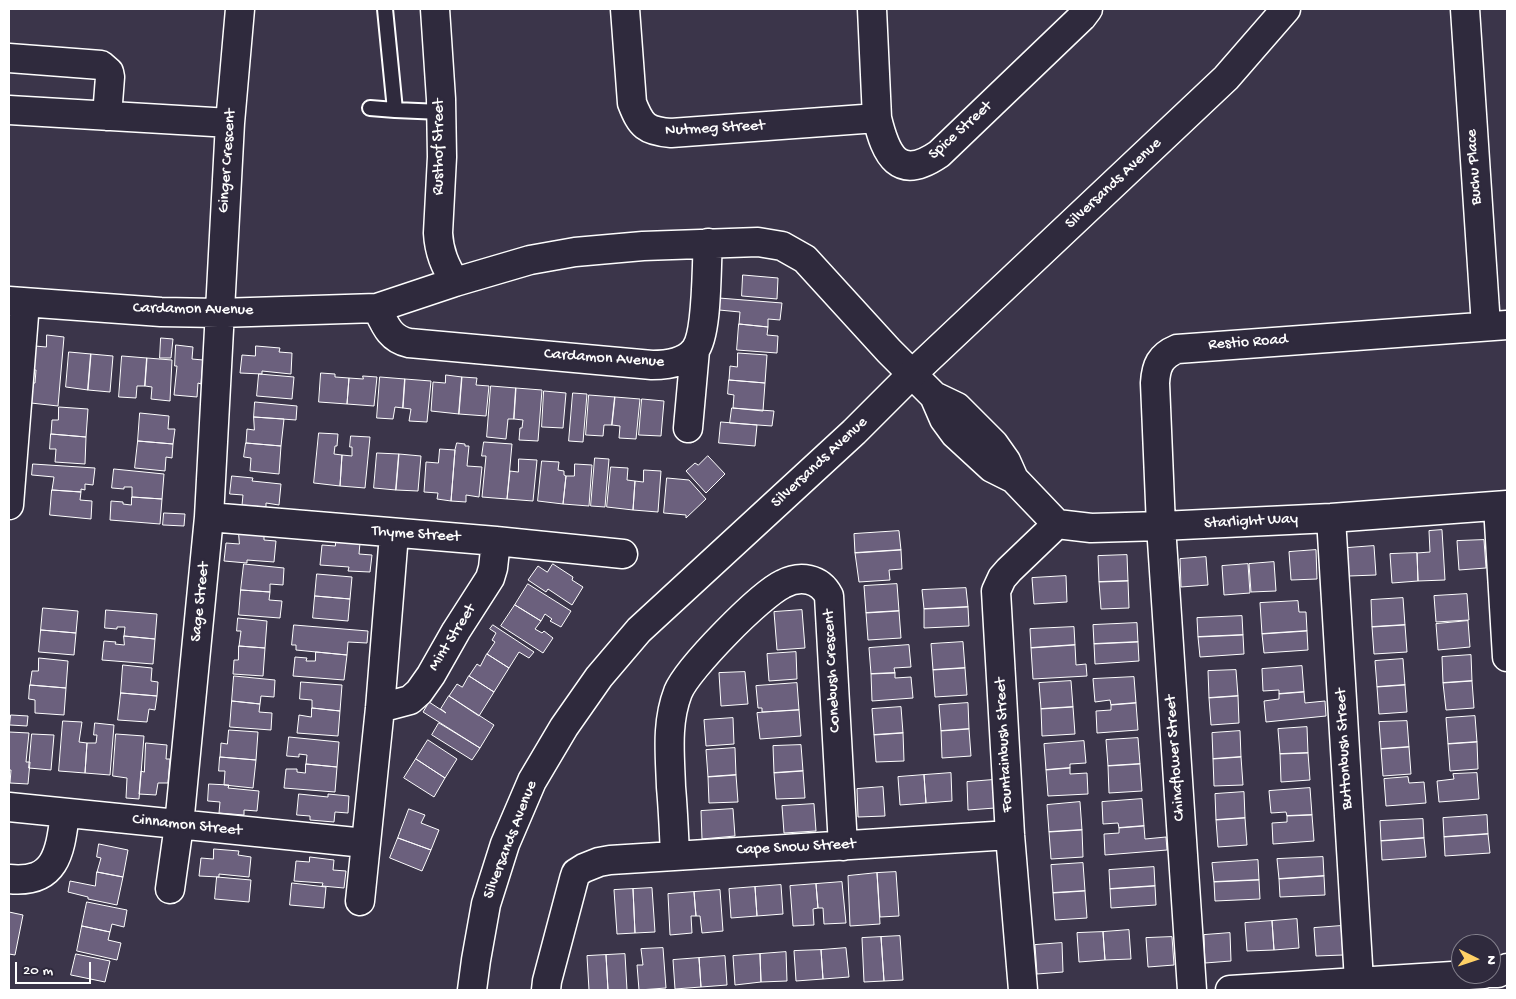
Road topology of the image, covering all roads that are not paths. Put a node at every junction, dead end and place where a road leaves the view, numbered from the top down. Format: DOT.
graph roads {
  1 [pos="240,9"];
  2 [pos="385,9"];
  3 [pos="436,9"];
  4 [pos="625,9"];
  5 [pos="872,9"];
  6 [pos="1088,9"];
  7 [pos="1286,9"];
  8 [pos="1465,9"];
  9 [pos="9,58"];
  10 [pos="394,103"];
  11 [pos="370,108"];
  12 [pos="9,110"];
  13 [pos="441,112"];
  14 [pos="107,116"];
  15 [pos="877,118"];
  16 [pos="230,123"];
  17 [pos="708,243"];
  18 [pos="454,282"];
  19 [pos="17,302"];
  20 [pos="377,308"];
  21 [pos="219,313"];
  22 [pos="1496,325"];
  23 [pos="695,350"];
  24 [pos="912,374"];
  25 [pos="688,428"];
  26 [pos="9,505"];
  27 [pos="1502,506"];
  28 [pos="209,517"];
  29 [pos="1331,518"];
  30 [pos="1057,524"];
  31 [pos="1161,526"];
  32 [pos="394,534"];
  33 [pos="496,541"];
  34 [pos="623,554"];
  35 [pos="1507,657"];
  36 [pos="380,708"];
  37 [pos="9,808"];
  38 [pos="65,814"];
  39 [pos="179,825"];
  40 [pos="1010,835"];
  41 [pos="365,843"];
  42 [pos="843,846"];
  43 [pos="675,855"];
  44 [pos="9,879"];
  45 [pos="170,889"];
  46 [pos="360,901"];
  47 [pos="1451,976"];
  48 [pos="1359,981"];
  49 [pos="472,990"];
  50 [pos="546,990"];
  51 [pos="1023,990"];
  52 [pos="1192,990"];
  53 [pos="1230,990"];
  1 -- 16 [label="street, Ginger Crescent"];
  2 -- 10 [label="lane"];
  3 -- 13 [label="street, Rusthof Street"];
  4 -- 15 [label="street, Nutmeg Street"];
  5 -- 15 [label="street, Spice Street"];
  6 -- 15 [label="street, Spice Street"];
  7 -- 24 [label="street, Silversands Avenue"];
  8 -- 22 [label="street, Buchu Place"];
  9 -- 14 [label="street"];
  10 -- 11 [label="lane"];
  10 -- 13 [label="lane"];
  12 -- 14 [label="street"];
  13 -- 18 [label="street, Rusthof Street"];
  14 -- 16 [label="street"];
  16 -- 21 [label="street, Ginger Crescent"];
  17 -- 18 [label="street, Cardamon Avenue"];
  17 -- 23 [label="street"];
  17 -- 24 [label="street, Cardamon Avenue"];
  18 -- 20 [label="street, Cardamon Avenue"];
  19 -- 21 [label="street, Cardamon Avenue"];
  19 -- 26 [label="street"];
  20 -- 21 [label="street, Cardamon Avenue"];
  20 -- 23 [label="street, Cardamon Avenue"];
  21 -- 28 [label="street, Sage Street"];
  22 -- 31 [label="street, Restio Road"];
  23 -- 25 [label="street"];
  24 -- 30 [label="street"];
  24 -- 49 [label="street, Silversands Avenue"];
  27 -- 29 [label="street, Starlight Way"];
  27 -- 35 [label="street"];
  28 -- 32 [label="street, Thyme Street"];
  28 -- 39 [label="street, Sage Street"];
  29 -- 31 [label="street, Starlight Way"];
  29 -- 48 [label="street, Buttonbush Street"];
  30 -- 31 [label="street, Starlight Way"];
  30 -- 40 [label="street, Fountainbush Street"];
  31 -- 52 [label="street, Chinaflower Street"];
  32 -- 33 [label="street, Thyme Street"];
  32 -- 36 [label="street"];
  33 -- 34 [label="street, Thyme Street"];
  33 -- 36 [label="street, Mint Street"];
  36 -- 41 [label="street"];
  37 -- 38 [label="street, Cinnamon Street"];
  38 -- 39 [label="street, Cinnamon Street"];
  38 -- 44 [label="street"];
  39 -- 41 [label="street, Cinnamon Street"];
  39 -- 45 [label="street, Sage Street"];
  40 -- 42 [label="street, Cape Snow Street"];
  40 -- 51 [label="street, Fountainbush Street"];
  41 -- 46 [label="street"];
  42 -- 43 [label="street, Cape Snow Street"];
  42 -- 43 [label="street, Conebush Crescent"];
  43 -- 50 [label="street, Cape Snow Street"];
  47 -- 48 [label="street"];
  48 -- 53 [label="street"];
}
